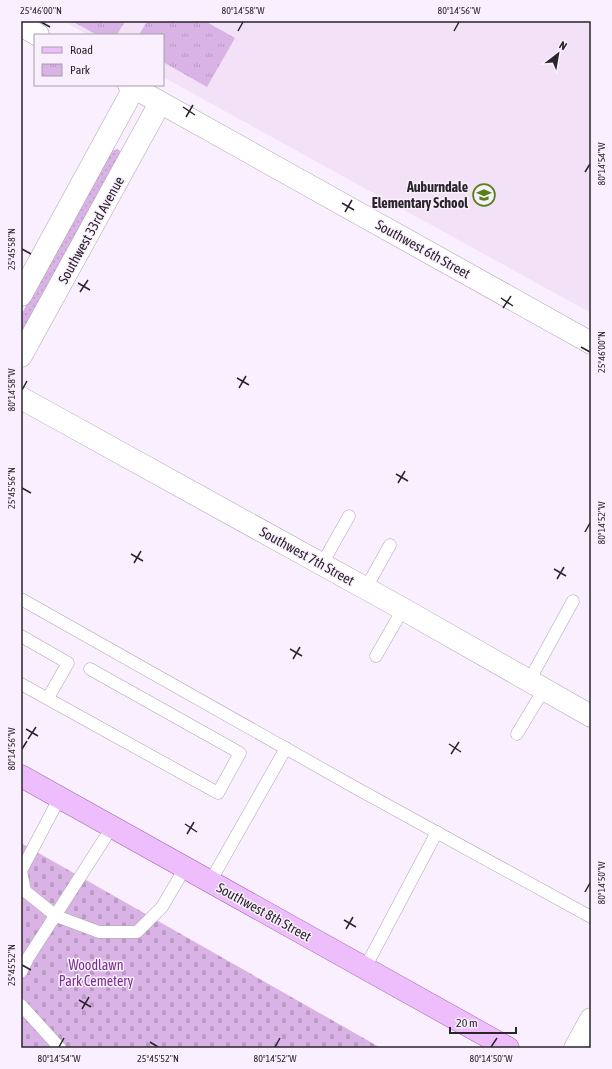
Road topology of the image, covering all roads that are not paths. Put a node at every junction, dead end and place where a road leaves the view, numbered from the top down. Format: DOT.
graph roads {
  1 [pos="21,26"];
  2 [pos="36,34"];
  3 [pos="131,86"];
  4 [pos="160,103"];
  5 [pos="21,295"];
  6 [pos="591,344"];
  7 [pos="21,356"];
  8 [pos="21,398"];
  9 [pos="349,516"];
  10 [pos="390,545"];
  11 [pos="322,564"];
  12 [pos="366,588"];
  13 [pos="21,599"];
  14 [pos="573,601"];
  15 [pos="403,609"];
  16 [pos="21,636"];
  17 [pos="376,656"];
  18 [pos="90,669"];
  19 [pos="21,684"];
  20 [pos="537,685"];
  21 [pos="48,698"];
  22 [pos="590,713"];
  23 [pos="517,734"];
  24 [pos="286,748"];
  25 [pos="21,776"];
  26 [pos="60,798"];
  27 [pos="112,827"];
  28 [pos="437,832"];
  29 [pos="185,868"];
  30 [pos="210,882"];
  31 [pos="56,916"];
  32 [pos="591,917"];
  33 [pos="365,968"];
  34 [pos="21,972"];
  35 [pos="21,1005"];
  36 [pos="591,1019"];
  37 [pos="60,1048"];
  38 [pos="508,1048"];
  39 [pos="575,1048"];
  1 -- 2 [label="street"];
  3 -- 4 [label="street, Southwest 6th Street"];
  3 -- 5 [label="street"];
  4 -- 6 [label="street, Southwest 6th Street"];
  4 -- 7 [label="street, Southwest 33rd Avenue"];
  8 -- 11 [label="street, Southwest 7th Street"];
  9 -- 11 [label="lane"];
  10 -- 12 [label="lane"];
  11 -- 12 [label="street, Southwest 7th Street"];
  12 -- 15 [label="street, Southwest 7th Street"];
  13 -- 24 [label="lane"];
  14 -- 20 [label="lane"];
  15 -- 17 [label="lane"];
  15 -- 20 [label="street, Southwest 7th Street"];
  16 -- 21 [label="lane"];
  18 -- 21 [label="lane"];
  19 -- 21 [label="lane"];
  20 -- 22 [label="street, Southwest 7th Street"];
  20 -- 23 [label="lane"];
  24 -- 28 [label="lane"];
  24 -- 30 [label="lane"];
  25 -- 26 [label="main road, Southwest 8th Street"];
  26 -- 27 [label="main road, Southwest 8th Street"];
  26 -- 31 [label="lane"];
  27 -- 29 [label="main road, Southwest 8th Street"];
  27 -- 31 [label="lane"];
  28 -- 32 [label="lane"];
  28 -- 33 [label="lane"];
  29 -- 30 [label="main road, Southwest 8th Street"];
  29 -- 31 [label="lane"];
  30 -- 33 [label="main road, Southwest 8th Street"];
  31 -- 34 [label="lane"];
  33 -- 38 [label="main road, Southwest 8th Street"];
  35 -- 37 [label="lane"];
  36 -- 39 [label="street"];
}
